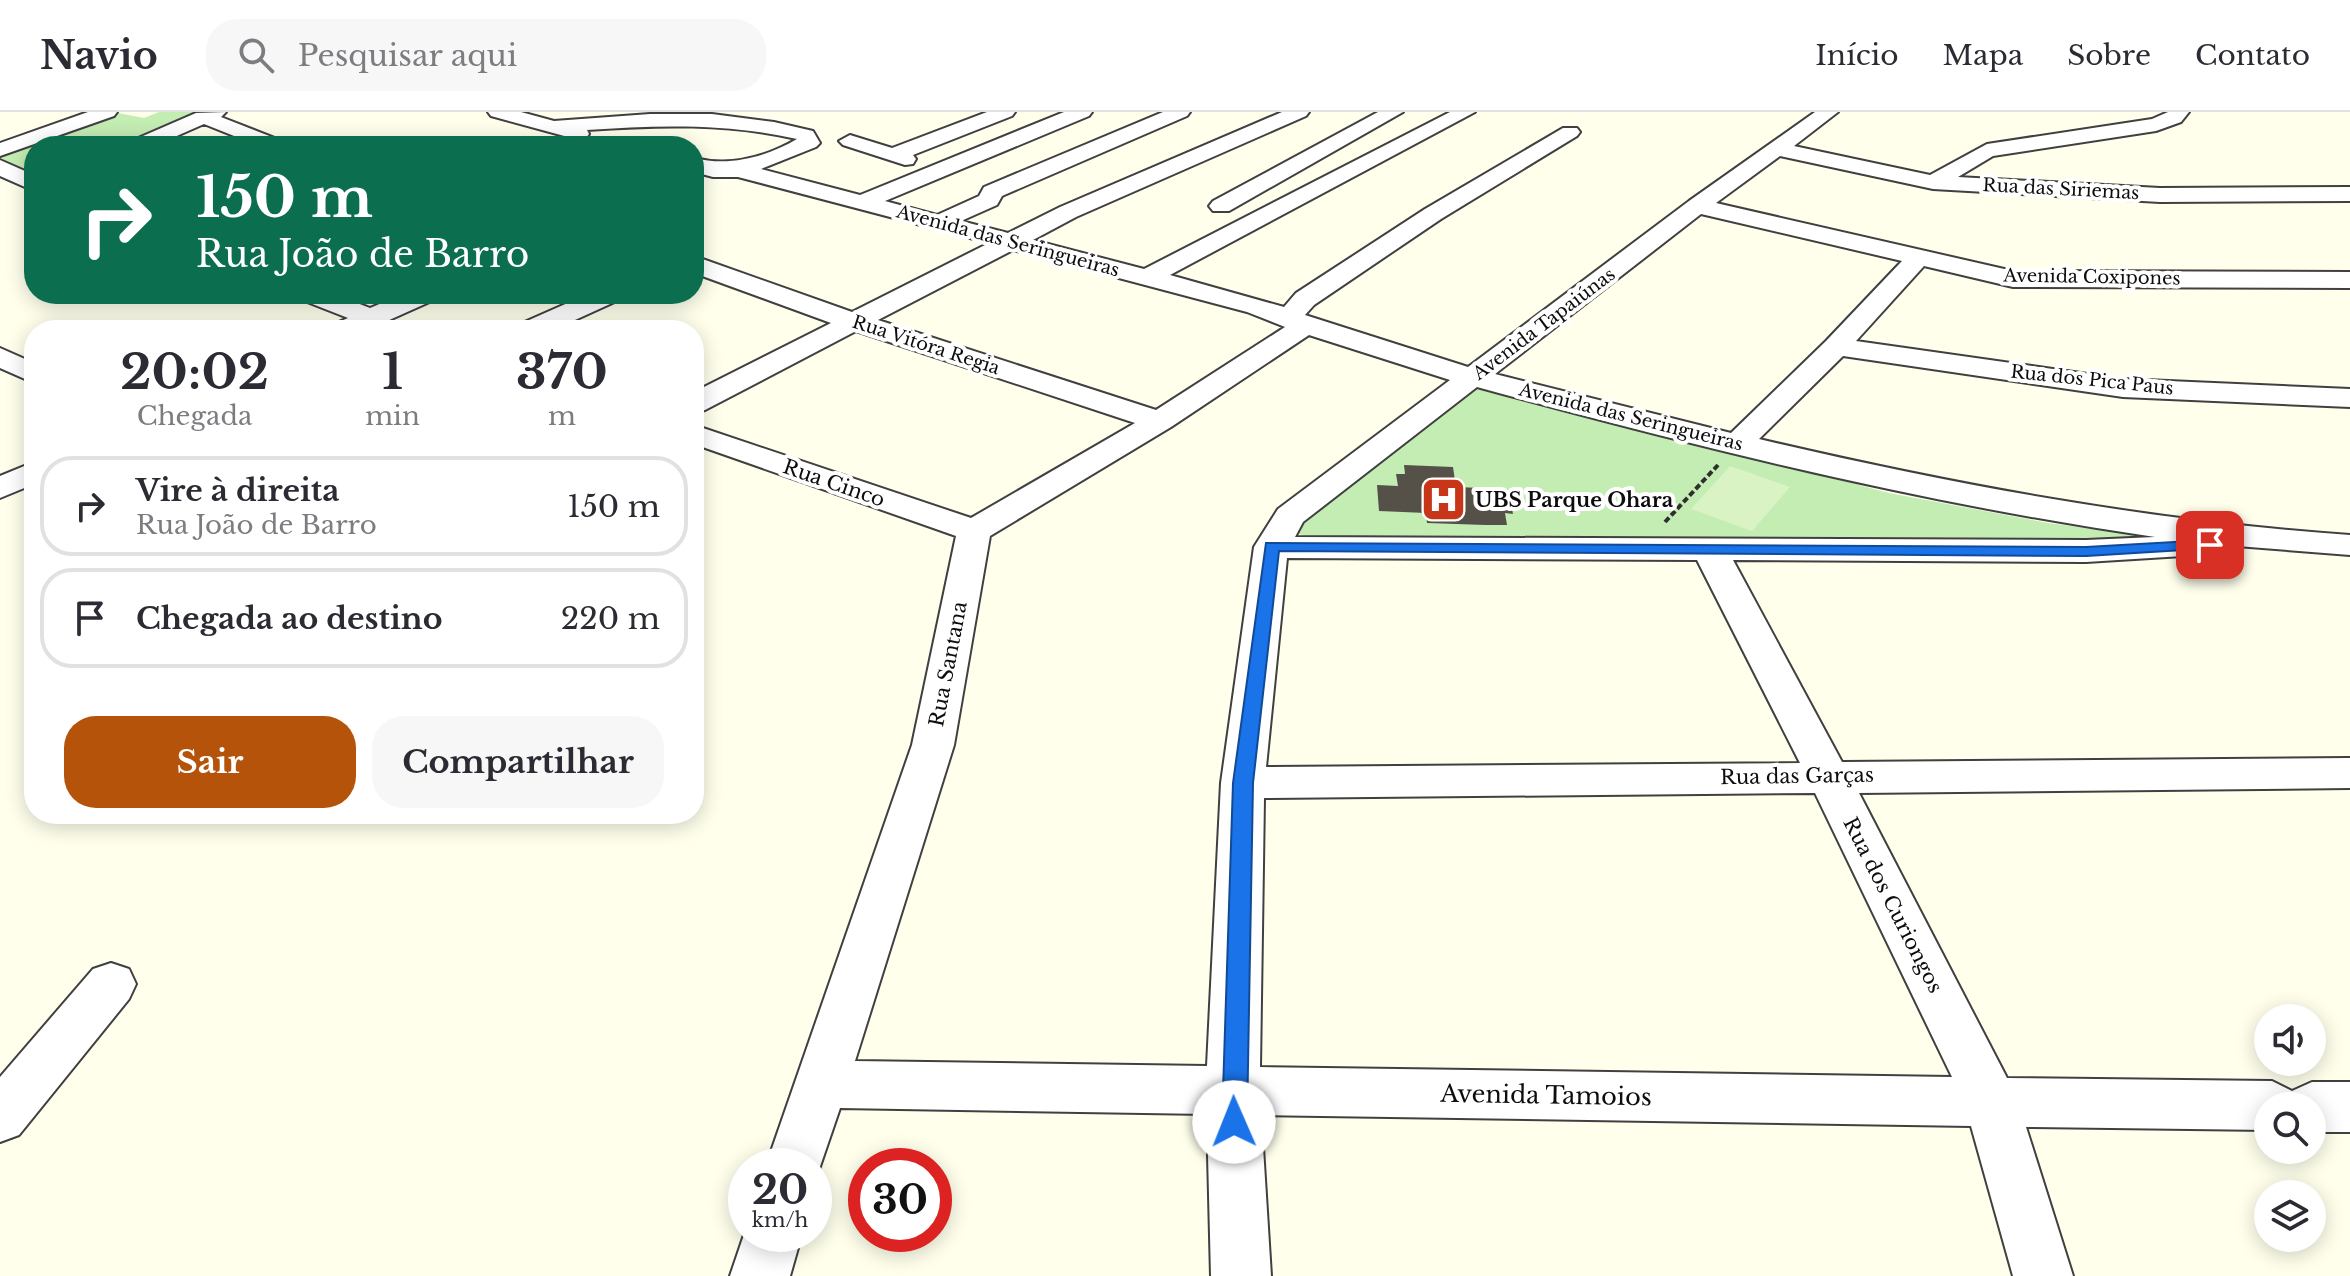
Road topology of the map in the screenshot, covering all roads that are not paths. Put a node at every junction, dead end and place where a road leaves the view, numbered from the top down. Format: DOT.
graph roads {
  1 [pos="107,112"];
  2 [pos="498,112"];
  3 [pos="1005,112"];
  4 [pos="1082,112"];
  5 [pos="1180,112"];
  6 [pos="1299,112"];
  7 [pos="1393,112"];
  8 [pos="1465,112"];
  9 [pos="1828,112"];
  10 [pos="2179,112"];
  11 [pos="209,115"];
  12 [pos="554,127"];
  13 [pos="1570,132"];
  14 [pos="39,136"];
  15 [pos="160,136"];
  16 [pos="256,136"];
  17 [pos="587,136"];
  18 [pos="24,141"];
  19 [pos="850,141"];
  20 [pos="1775,149"];
  21 [pos="0,150"];
  22 [pos="0,167"];
  23 [pos="739,170"];
  24 [pos="704,171"];
  25 [pos="24,181"];
  26 [pos="1933,182"];
  27 [pos="24,192"];
  28 [pos="2350,194"];
  29 [pos="11,199"];
  30 [pos="863,202"];
  31 [pos="1697,206"];
  32 [pos="1207,214"];
  33 [pos="938,223"];
  34 [pos="1008,242"];
  35 [pos="1137,252"];
  36 [pos="1918,258"];
  37 [pos="1109,267"];
  38 [pos="704,268"];
  39 [pos="1147,277"];
  40 [pos="2350,280"];
  41 [pos="336,304"];
  42 [pos="402,304"];
  43 [pos="588,304"];
  44 [pos="371,318"];
  45 [pos="366,320"];
  46 [pos="552,320"];
  47 [pos="852,321"];
  48 [pos="1296,322"];
  49 [pos="1836,347"];
  50 [pos="0,357"];
  51 [pos="24,369"];
  52 [pos="1472,378"];
  53 [pos="2350,398"];
  54 [pos="704,399"];
  55 [pos="1160,421"];
  56 [pos="704,437"];
  57 [pos="1737,444"];
  58 [pos="24,477"];
  59 [pos="0,488"];
  60 [pos="974,531"];
  61 [pos="2273,542"];
  62 [pos="2350,545"];
  63 [pos="1271,547"];
  64 [pos="1709,548"];
  65 [pos="2350,773"];
  66 [pos="1828,775"];
  67 [pos="1243,783"];
  68 [pos="111,984"];
  69 [pos="819,1084"];
  70 [pos="1233,1091"];
  71 [pos="1991,1101"];
  72 [pos="2254,1106"];
  73 [pos="2326,1107"];
  74 [pos="2350,1107"];
  75 [pos="0,1117"];
  76 [pos="799,1148"];
  77 [pos="767,1252"];
  78 [pos="760,1276"];
  79 [pos="1241,1276"];
  80 [pos="2043,1276"];
  1 -- 14 [label="street"];
  2 -- 12 [label="street"];
  3 -- 19 [label="street"];
  4 -- 30 [label="street"];
  5 -- 33 [label="street"];
  6 -- 34 [label="street"];
  7 -- 32 [label="street"];
  8 -- 39 [label="street"];
  9 -- 20 [label="street, Avenida Tapaiúnas"];
  10 -- 26 [label="street"];
  11 -- 15 [label="street"];
  11 -- 16 [label="street"];
  12 -- 17 [label="street"];
  12 -- 23 [label="street"];
  13 -- 48 [label="street"];
  18 -- 21 [label="street"];
  20 -- 26 [label="street, Rua das Siriemas"];
  20 -- 31 [label="street, Avenida Tapaiúnas"];
  22 -- 25 [label="street"];
  23 -- 24 [label="street, Avenida das Seringueiras"];
  23 -- 30 [label="street, Avenida das Seringueiras"];
  26 -- 28 [label="street, Rua das Siriemas"];
  27 -- 29 [label="street"];
  30 -- 33 [label="street, Avenida das Seringueiras"];
  31 -- 36 [label="street, Avenida Coxipones"];
  31 -- 52 [label="street, Avenida Tapaiúnas"];
  33 -- 34 [label="street, Avenida das Seringueiras"];
  34 -- 37 [label="street, Avenida das Seringueiras"];
  34 -- 47 [label="street"];
  35 -- 37 [label="street"];
  36 -- 40 [label="street, Avenida Coxipones"];
  36 -- 49 [label="street"];
  37 -- 39 [label="street, Avenida das Seringueiras"];
  38 -- 47 [label="street, Rua Vitóra Regia"];
  39 -- 48 [label="street, Avenida das Seringueiras"];
  41 -- 44 [label="street"];
  42 -- 44 [label="street"];
  43 -- 46 [label="street"];
  44 -- 45 [label="street"];
  47 -- 54 [label="street"];
  47 -- 55 [label="street, Rua Vitóra Regia"];
  48 -- 52 [label="street, Avenida das Seringueiras"];
  48 -- 55 [label="street"];
  49 -- 53 [label="street, Rua dos Pica Paus"];
  49 -- 57 [label="street"];
  50 -- 51 [label="street"];
  52 -- 57 [label="street, Avenida das Seringueiras"];
  52 -- 63 [label="street, Avenida Tapaiúnas"];
  55 -- 60 [label="street"];
  56 -- 60 [label="street, Rua Cinco"];
  57 -- 61 [label="street, Avenida das Seringueiras"];
  58 -- 59 [label="street"];
  60 -- 69 [label="street, Rua Santana"];
  61 -- 62 [label="street, Avenida das Seringueiras"];
  61 -- 64 [label="street"];
  63 -- 64 [label="street"];
  63 -- 67 [label="street"];
  64 -- 66 [label="street, Rua dos Curiongos"];
  65 -- 66 [label="street, Rua das Garças"];
  66 -- 67 [label="street, Rua das Garças"];
  66 -- 71 [label="street, Rua dos Curiongos"];
  67 -- 70 [label="street"];
  68 -- 75 [label="street"];
  69 -- 70 [label="street, Avenida Tamoios"];
  69 -- 76 [label="street, Rua Santana"];
  70 -- 71 [label="street, Avenida Tamoios"];
  70 -- 79 [label="street"];
  71 -- 72 [label="street, Avenida Tamoios"];
  71 -- 80 [label="street, Rua dos Curiongos"];
  73 -- 74 [label="street"];
  77 -- 78 [label="street"];
}
